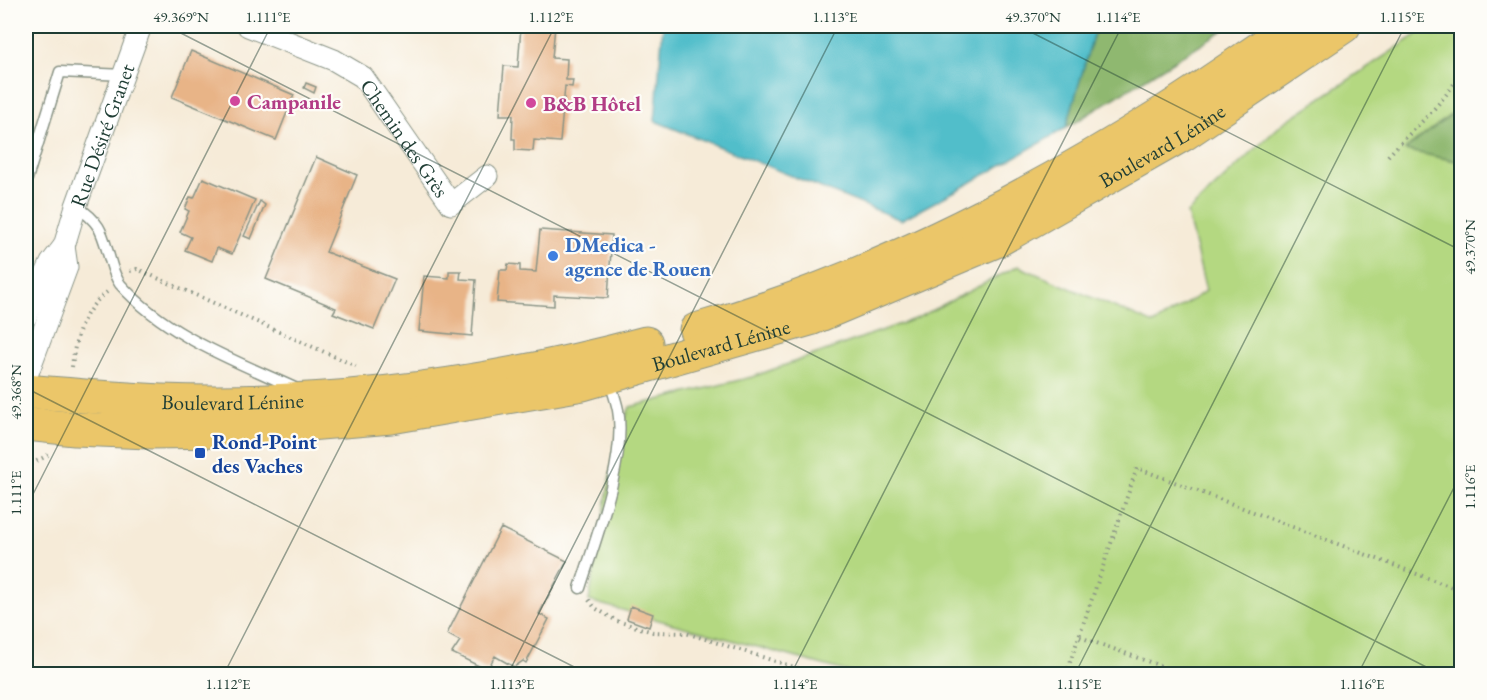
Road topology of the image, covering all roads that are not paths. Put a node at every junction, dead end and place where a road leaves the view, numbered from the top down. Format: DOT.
graph roads {
  1 [pos="141,26"];
  2 [pos="248,26"];
  3 [pos="1293,26"];
  4 [pos="1344,26"];
  5 [pos="124,75"];
  6 [pos="487,176"];
  7 [pos="26,182"];
  8 [pos="76,206"];
  9 [pos="64,246"];
  10 [pos="26,317"];
  11 [pos="609,377"];
  12 [pos="26,378"];
  13 [pos="26,391"];
  14 [pos="317,398"];
  15 [pos="26,424"];
  16 [pos="580,588"];
  1 -- 5 [label="street, Rue Désiré Granet"];
  2 -- 6 [label="street, Chemin des Grès"];
  3 -- 14 [label="main road, Boulevard Lénine"];
  4 -- 11 [label="main road, Boulevard Lénine"];
  5 -- 7 [label="lane"];
  5 -- 8 [label="street, Rue Désiré Granet"];
  8 -- 9 [label="street, Rue Désiré Granet"];
  8 -- 14 [label="lane"];
  9 -- 10 [label="street, Rue Désiré Granet"];
  9 -- 12 [label="street, Rue Désiré Granet"];
  11 -- 15 [label="main road, Boulevard Lénine"];
  11 -- 16 [label="lane"];
  13 -- 14 [label="main road, Boulevard Lénine"];
}
